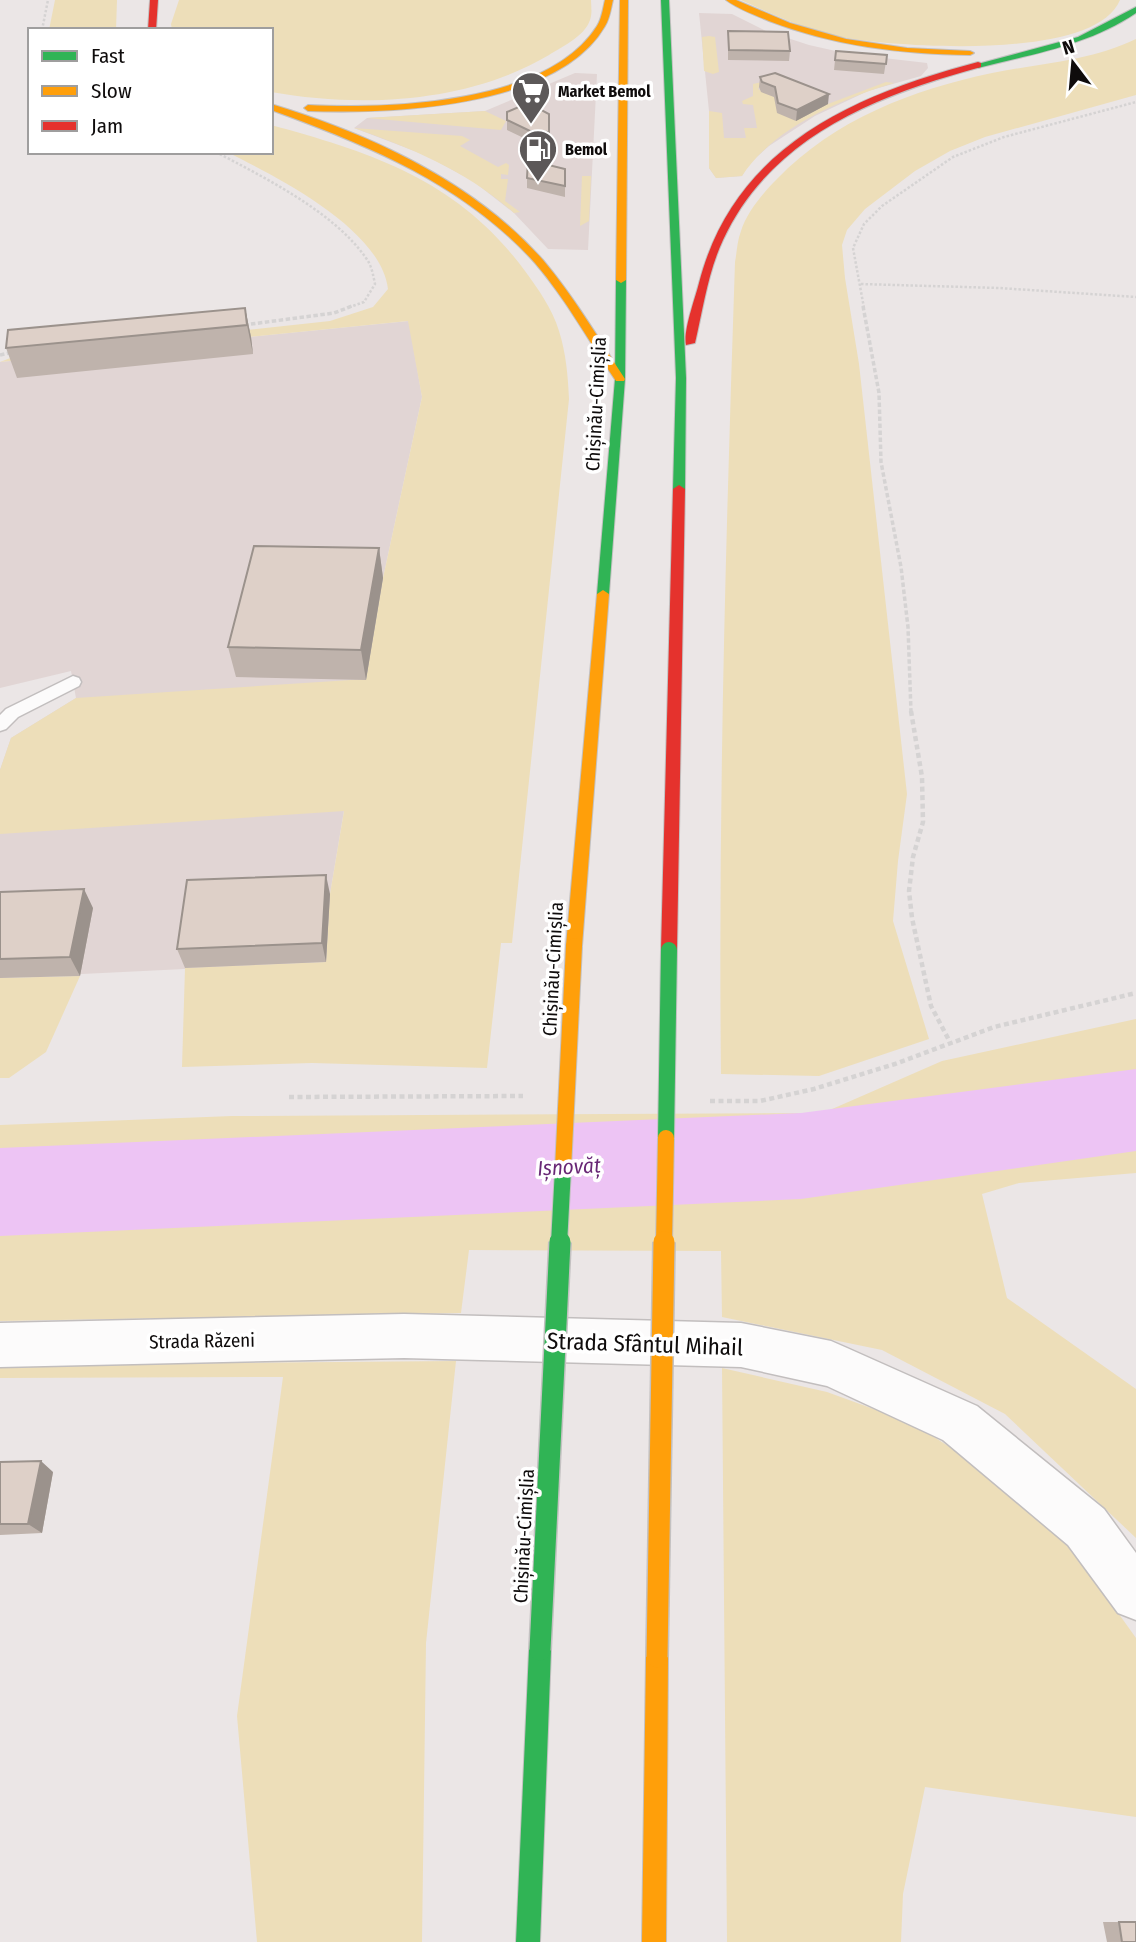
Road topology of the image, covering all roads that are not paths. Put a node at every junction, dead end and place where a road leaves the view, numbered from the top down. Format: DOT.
graph roads {
  1 [pos="153,0"];
  2 [pos="609,0"];
  3 [pos="624,0"];
  4 [pos="664,0"];
  5 [pos="730,0"];
  6 [pos="1136,9"];
  7 [pos="152,28"];
  8 [pos="1035,52"];
  9 [pos="273,105"];
  10 [pos="273,106"];
  11 [pos="681,378"];
  12 [pos="620,379"];
  13 [pos="74,682"];
  14 [pos="0,725"];
  15 [pos="404,1336"];
  16 [pos="0,1345"];
  17 [pos="1136,1595"];
  18 [pos="528,1942"];
  19 [pos="654,1942"];
  1 -- 7 [label="highway"];
  2 -- 9 [label="highway"];
  3 -- 12 [label="highway, Chișinău-Cimișlia"];
  4 -- 11 [label="highway"];
  5 -- 8 [label="highway"];
  6 -- 8 [label="highway"];
  8 -- 11 [label="highway"];
  10 -- 12 [label="highway"];
  11 -- 19 [label="highway, bridge"];
  12 -- 18 [label="highway, Chișinău-Cimișlia, bridge"];
  13 -- 14 [label="lane"];
  15 -- 16 [label="street, Strada Răzeni"];
  15 -- 17 [label="street, Strada Sfântul Mihail"];
}
